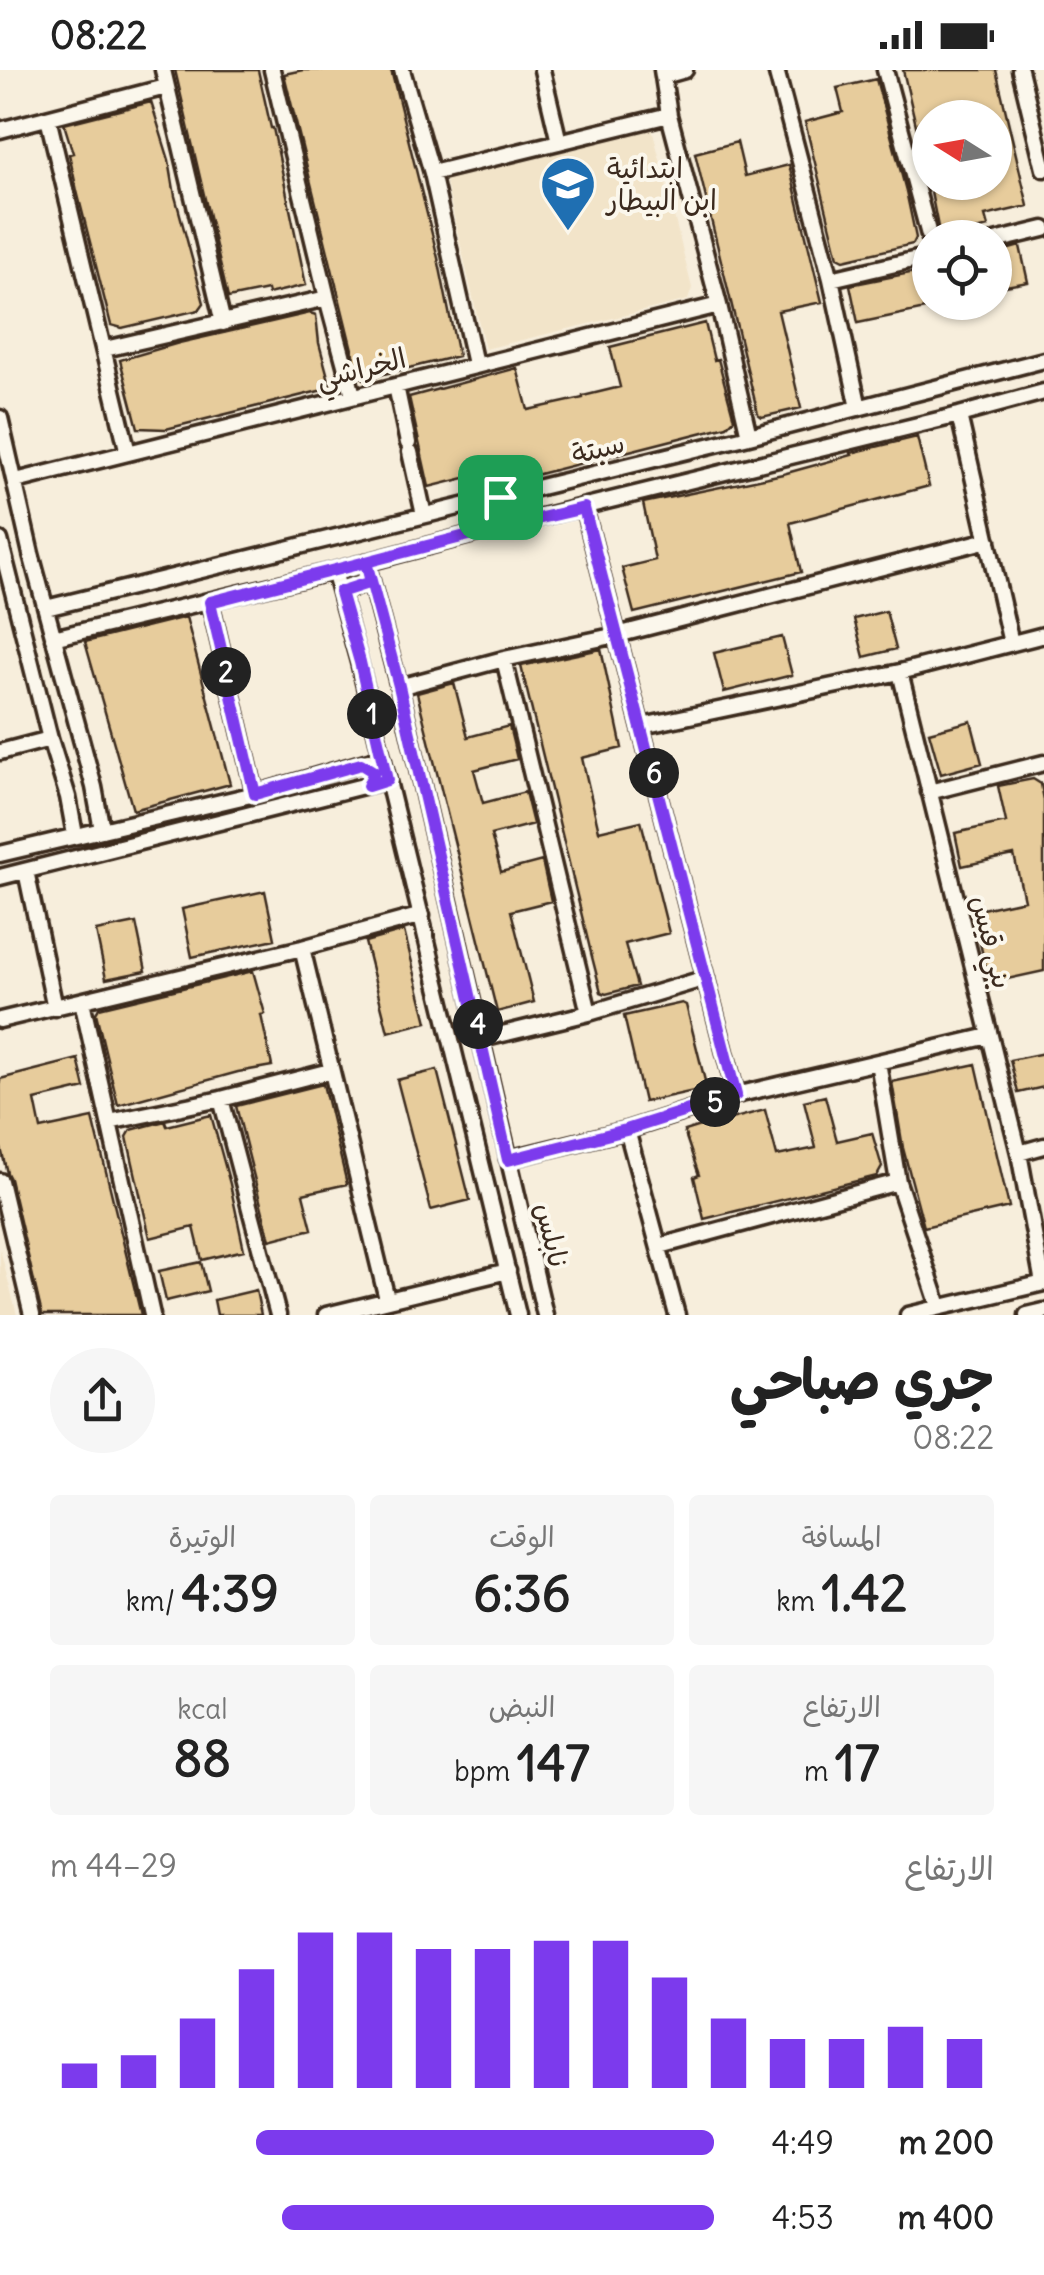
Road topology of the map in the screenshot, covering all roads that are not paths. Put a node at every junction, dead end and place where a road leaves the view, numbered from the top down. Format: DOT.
graph roads {
  1 [pos="163,70"];
  2 [pos="272,70"];
  3 [pos="402,70"];
  4 [pos="542,70"];
  5 [pos="684,70"];
  6 [pos="776,70"];
  7 [pos="885,70"];
  8 [pos="1020,70"];
  9 [pos="663,73"];
  10 [pos="166,87"];
  11 [pos="669,115"];
  12 [pos="48,118"];
  13 [pos="0,130"];
  14 [pos="559,142"];
  15 [pos="1044,169"];
  16 [pos="432,173"];
  17 [pos="925,220"];
  18 [pos="1044,230"];
  19 [pos="1012,237"];
  20 [pos="912,260"];
  21 [pos="830,279"];
  22 [pos="327,298"];
  23 [pos="718,304"];
  24 [pos="223,323"];
  25 [pos="104,349"];
  26 [pos="1044,360"];
  27 [pos="475,364"];
  28 [pos="396,386"];
  29 [pos="1044,392"];
  30 [pos="354,396"];
  31 [pos="859,408"];
  32 [pos="959,414"];
  33 [pos="0,418"];
  34 [pos="749,436"];
  35 [pos="128,453"];
  36 [pos="16,481"];
  37 [pos="493,499"];
  38 [pos="584,508"];
  39 [pos="424,515"];
  40 [pos="499,528"];
  41 [pos="28,536"];
  42 [pos="988,540"];
  43 [pos="0,541"];
  44 [pos="31,554"];
  45 [pos="5,560"];
  46 [pos="366,562"];
  47 [pos="334,571"];
  48 [pos="371,582"];
  49 [pos="340,592"];
  50 [pos="210,602"];
  51 [pos="46,608"];
  52 [pos="618,635"];
  53 [pos="1044,635"];
  54 [pos="53,638"];
  55 [pos="1011,643"];
  56 [pos="504,659"];
  57 [pos="900,672"];
  58 [pos="399,686"];
  59 [pos="642,726"];
  60 [pos="50,739"];
  61 [pos="0,752"];
  62 [pos="382,758"];
  63 [pos="1044,763"];
  64 [pos="361,764"];
  65 [pos="387,780"];
  66 [pos="368,786"];
  67 [pos="94,787"];
  68 [pos="929,792"];
  69 [pos="255,794"];
  70 [pos="68,798"];
  71 [pos="102,830"];
  72 [pos="75,835"];
  73 [pos="0,854"];
  74 [pos="26,871"];
  75 [pos="0,876"];
  76 [pos="422,915"];
  77 [pos="302,948"];
  78 [pos="706,978"];
  79 [pos="82,1001"];
  80 [pos="55,1008"];
  81 [pos="589,1013"];
  82 [pos="0,1020"];
  83 [pos="990,1036"];
  84 [pos="482,1039"];
  85 [pos="878,1062"];
  86 [pos="330,1070"];
  87 [pos="736,1095"];
  88 [pos="222,1099"];
  89 [pos="109,1122"];
  90 [pos="626,1130"];
  91 [pos="1044,1146"];
  92 [pos="1019,1153"];
  93 [pos="508,1160"];
  94 [pos="0,1182"];
  95 [pos="898,1182"];
  96 [pos="660,1246"];
  97 [pos="508,1271"];
  98 [pos="1044,1283"];
  99 [pos="387,1299"];
  100 [pos="939,1306"];
  101 [pos="32,1315"];
  102 [pos="152,1315"];
  103 [pos="278,1315"];
  104 [pos="326,1315"];
  105 [pos="518,1315"];
  106 [pos="546,1315"];
  107 [pos="677,1315"];
  108 [pos="908,1315"];
  1 -- 10 [label="street"];
  2 -- 22 [label="street"];
  3 -- 16 [label="street"];
  4 -- 14 [label="street"];
  5 -- 9 [label="street"];
  6 -- 21 [label="street"];
  7 -- 17 [label="street"];
  8 -- 15 [label="street"];
  9 -- 11 [label="street"];
  10 -- 12 [label="street"];
  10 -- 24 [label="street"];
  11 -- 14 [label="street"];
  11 -- 23 [label="street"];
  12 -- 13 [label="street"];
  12 -- 25 [label="street"];
  14 -- 16 [label="street"];
  16 -- 27 [label="street"];
  18 -- 19 [label="street"];
  20 -- 21 [label="street"];
  21 -- 31 [label="street"];
  22 -- 24 [label="street"];
  22 -- 30 [label="street"];
  23 -- 27 [label="street, الخراشي"];
  23 -- 34 [label="street"];
  24 -- 25 [label="street"];
  25 -- 35 [label="street"];
  26 -- 31 [label="street, سبتة"];
  27 -- 28 [label="street, الخراشي"];
  28 -- 30 [label="street, الخراشي"];
  28 -- 39 [label="street"];
  29 -- 32 [label="street, سبتة"];
  30 -- 35 [label="street, الخراشي"];
  31 -- 34 [label="street, سبتة"];
  32 -- 38 [label="street, سبتة"];
  32 -- 42 [label="street"];
  33 -- 36 [label="street"];
  34 -- 37 [label="street, سبتة"];
  35 -- 36 [label="street, الخراشي"];
  36 -- 41 [label="street"];
  37 -- 39 [label="street, سبتة"];
  37 -- 40 [label="street"];
  38 -- 40 [label="street, سبتة"];
  38 -- 52 [label="street"];
  39 -- 51 [label="street, سبتة"];
  40 -- 46 [label="street, سبتة"];
  41 -- 43 [label="street"];
  41 -- 44 [label="street"];
  42 -- 52 [label="street"];
  42 -- 55 [label="street"];
  43 -- 45 [label="street"];
  44 -- 45 [label="street"];
  44 -- 51 [label="street"];
  45 -- 60 [label="street"];
  46 -- 47 [label="street, سبتة"];
  46 -- 48 [label="street, نابلس"];
  47 -- 49 [label="street, نابلس"];
  47 -- 50 [label="street, سبتة"];
  48 -- 49 [label="street"];
  48 -- 58 [label="street, نابلس"];
  49 -- 62 [label="street, نابلس"];
  50 -- 54 [label="street, سبتة"];
  50 -- 69 [label="street"];
  51 -- 54 [label="street"];
  52 -- 56 [label="street"];
  52 -- 59 [label="street"];
  53 -- 55 [label="street"];
  54 -- 67 [label="street"];
  55 -- 57 [label="street"];
  56 -- 58 [label="street"];
  56 -- 81 [label="street"];
  57 -- 59 [label="street"];
  57 -- 68 [label="street, بني قيس"];
  58 -- 84 [label="street, نابلس"];
  59 -- 78 [label="street"];
  60 -- 61 [label="street"];
  60 -- 70 [label="street"];
  62 -- 64 [label="street"];
  62 -- 65 [label="street, نابلس"];
  63 -- 68 [label="street"];
  64 -- 66 [label="street"];
  64 -- 69 [label="street"];
  65 -- 66 [label="street"];
  65 -- 76 [label="street, نابلس"];
  66 -- 74 [label="street"];
  67 -- 70 [label="street"];
  67 -- 71 [label="street"];
  68 -- 83 [label="street, بني قيس"];
  69 -- 71 [label="street"];
  70 -- 72 [label="street"];
  71 -- 72 [label="street"];
  72 -- 73 [label="street"];
  74 -- 75 [label="street"];
  74 -- 80 [label="street"];
  76 -- 77 [label="street"];
  76 -- 97 [label="street, نابلس"];
  77 -- 79 [label="street"];
  77 -- 86 [label="street"];
  78 -- 81 [label="street"];
  78 -- 87 [label="street"];
  79 -- 80 [label="street"];
  79 -- 89 [label="street"];
  80 -- 82 [label="street"];
  81 -- 84 [label="street"];
  83 -- 85 [label="street"];
  83 -- 92 [label="street, بني قيس"];
  84 -- 93 [label="street, نابلس"];
  85 -- 87 [label="street"];
  85 -- 95 [label="street"];
  86 -- 88 [label="street"];
  86 -- 99 [label="street"];
  87 -- 90 [label="street"];
  88 -- 89 [label="street"];
  88 -- 103 [label="street"];
  89 -- 102 [label="street"];
  90 -- 93 [label="street"];
  90 -- 96 [label="street"];
  91 -- 92 [label="street"];
  92 -- 98 [label="street, بني قيس"];
  93 -- 106 [label="street, نابلس"];
  94 -- 101 [label="street"];
  95 -- 96 [label="street"];
  95 -- 100 [label="street"];
  96 -- 107 [label="street"];
  97 -- 99 [label="street"];
  97 -- 105 [label="street, نابلس"];
  98 -- 100 [label="street"];
  99 -- 104 [label="street"];
  100 -- 108 [label="street"];
}
